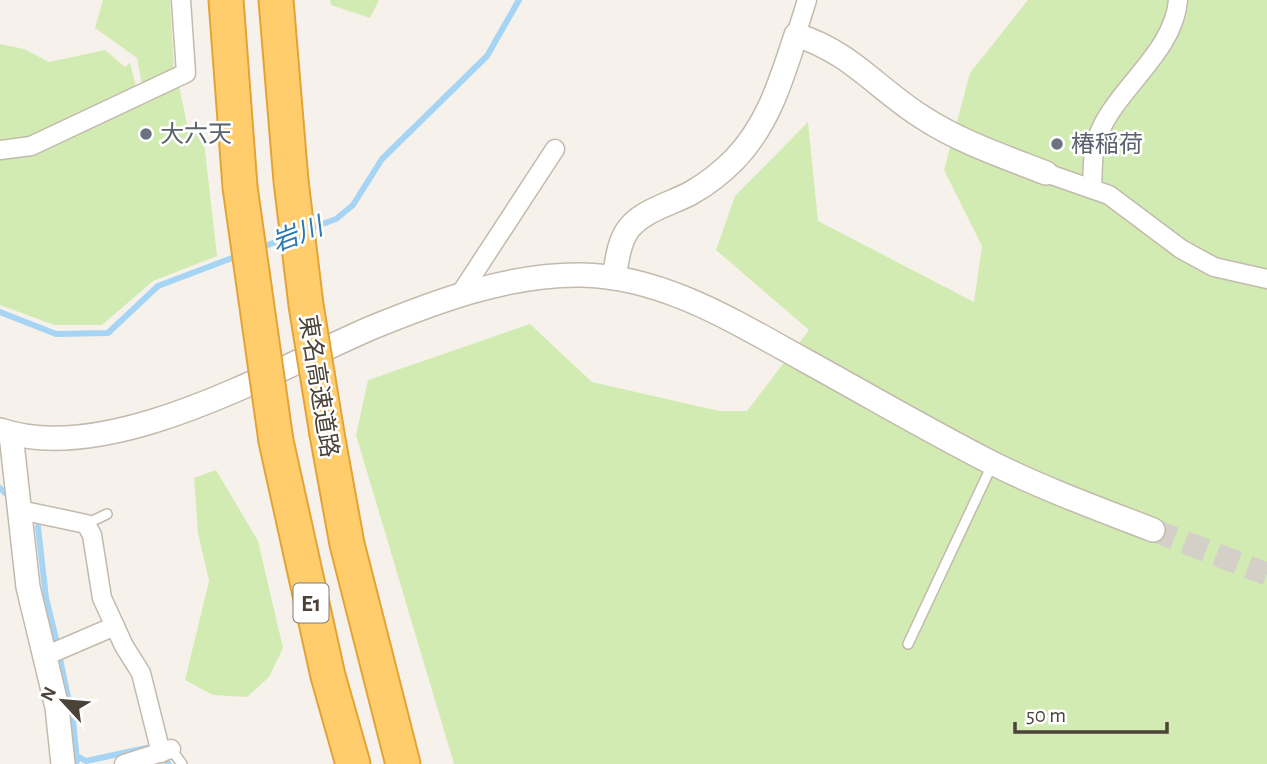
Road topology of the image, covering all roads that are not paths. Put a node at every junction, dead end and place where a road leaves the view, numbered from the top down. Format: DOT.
graph roads {
  1 [pos="181,0"];
  2 [pos="226,0"];
  3 [pos="276,0"];
  4 [pos="807,0"];
  5 [pos="1178,0"];
  6 [pos="796,35"];
  7 [pos="555,149"];
  8 [pos="0,150"];
  9 [pos="1046,173"];
  10 [pos="1091,189"];
  11 [pos="614,278"];
  12 [pos="1267,279"];
  13 [pos="459,296"];
  14 [pos="6,432"];
  15 [pos="993,463"];
  16 [pos="20,510"];
  17 [pos="107,514"];
  18 [pos="86,524"];
  19 [pos="1153,530"];
  20 [pos="115,626"];
  21 [pos="908,644"];
  22 [pos="45,656"];
  23 [pos="166,751"];
  24 [pos="63,764"];
  25 [pos="124,764"];
  26 [pos="182,764"];
  27 [pos="353,764"];
  28 [pos="403,764"];
  1 -- 8 [label="street"];
  2 -- 27 [label="highway, 東名高速道路 / E1, bridge"];
  3 -- 28 [label="highway, 東名高速道路 / E1, bridge"];
  4 -- 6 [label="street"];
  5 -- 10 [label="street"];
  6 -- 9 [label="street"];
  6 -- 11 [label="street"];
  7 -- 13 [label="street"];
  9 -- 10 [label="street"];
  10 -- 12 [label="street"];
  11 -- 13 [label="street"];
  11 -- 15 [label="street"];
  13 -- 14 [label="street"];
  14 -- 16 [label="street"];
  15 -- 19 [label="street"];
  15 -- 21 [label="lane"];
  16 -- 18 [label="street"];
  16 -- 22 [label="street"];
  17 -- 18 [label="lane"];
  18 -- 20 [label="street"];
  20 -- 22 [label="street"];
  20 -- 23 [label="street"];
  22 -- 24 [label="street"];
  23 -- 25 [label="street"];
  23 -- 26 [label="lane"];
}
